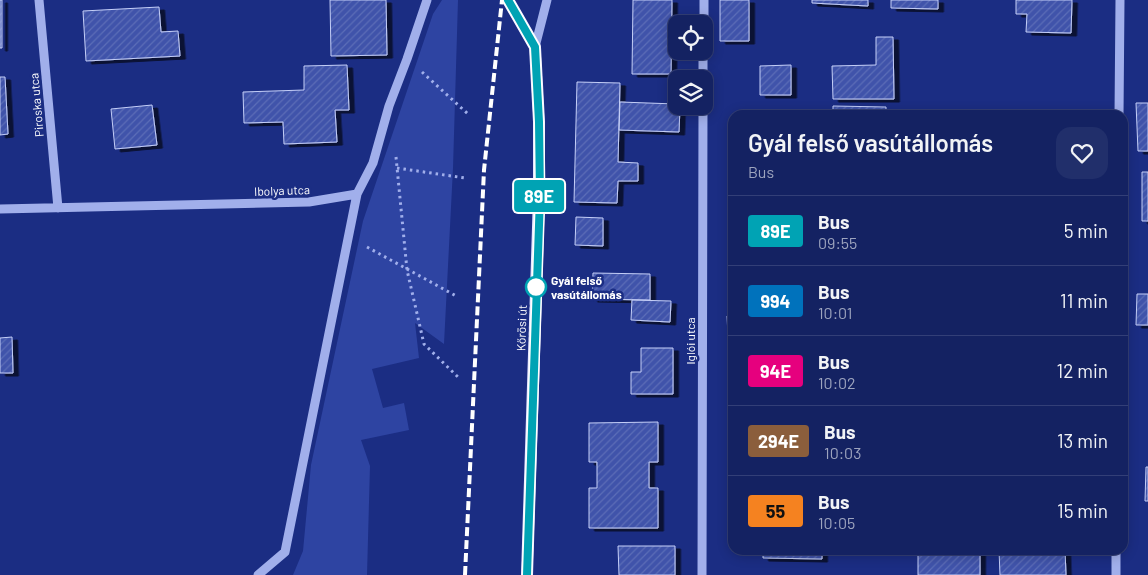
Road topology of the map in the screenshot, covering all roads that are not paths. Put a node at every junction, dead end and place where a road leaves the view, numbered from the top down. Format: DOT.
graph roads {
  1 [pos="39,0"];
  2 [pos="427,0"];
  3 [pos="508,0"];
  4 [pos="547,0"];
  5 [pos="704,0"];
  6 [pos="1120,0"];
  7 [pos="704,15"];
  8 [pos="535,47"];
  9 [pos="1119,110"];
  10 [pos="703,115"];
  11 [pos="356,194"];
  12 [pos="58,208"];
  13 [pos="0,209"];
  14 [pos="1116,555"];
  15 [pos="258,575"];
  16 [pos="527,575"];
  17 [pos="702,575"];
  18 [pos="1116,575"];
  1 -- 12 [label="street, Piroska utca"];
  2 -- 11 [label="street"];
  3 -- 8 [label="main road, Kőrösi út"];
  4 -- 8 [label="street"];
  5 -- 7 [label="street"];
  6 -- 9 [label="street"];
  8 -- 16 [label="main road, Kőrösi út"];
  10 -- 17 [label="street, Iglói utca"];
  11 -- 12 [label="street, Ibolya utca"];
  11 -- 15 [label="street"];
  12 -- 13 [label="street, Ibolya utca"];
  14 -- 18 [label="street"];
}
